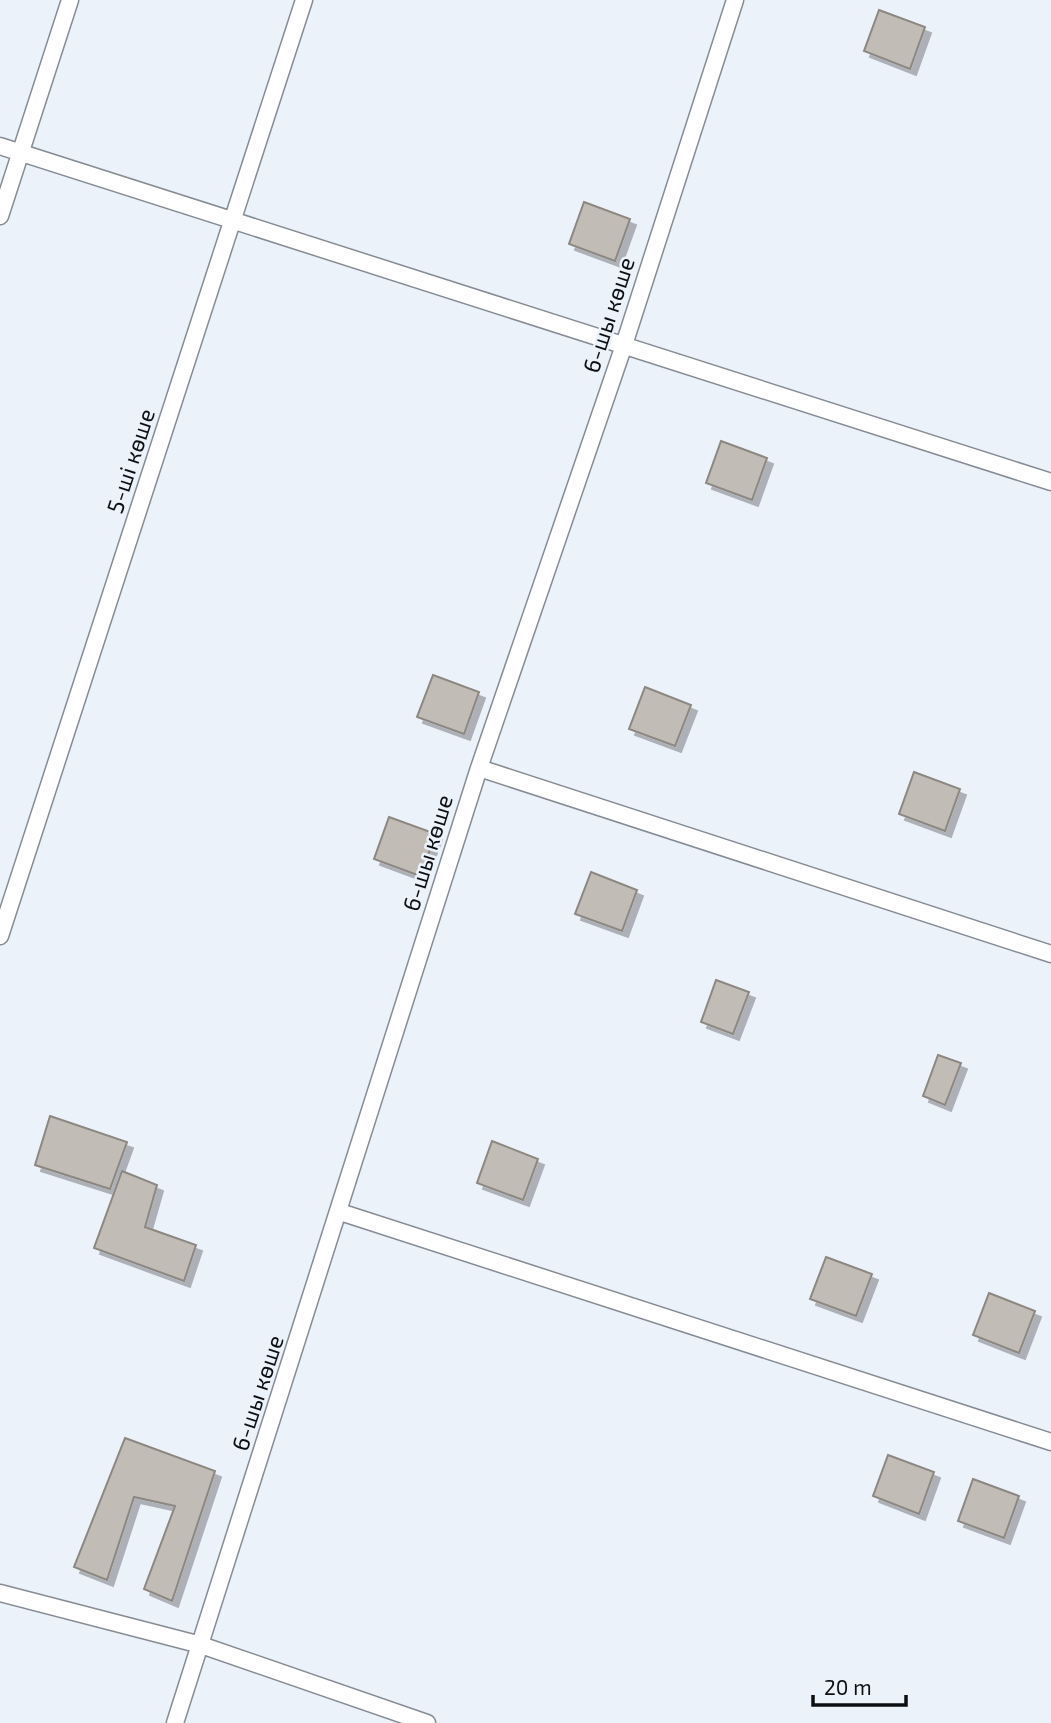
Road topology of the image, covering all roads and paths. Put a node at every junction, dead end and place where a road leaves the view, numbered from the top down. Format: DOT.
graph roads {
  1 [pos="70,0"];
  2 [pos="304,0"];
  3 [pos="735,0"];
  4 [pos="0,146"];
  5 [pos="20,153"];
  6 [pos="0,216"];
  7 [pos="233,220"];
  8 [pos="623,348"];
  9 [pos="1051,482"];
  10 [pos="479,768"];
  11 [pos="0,936"];
  12 [pos="1051,954"];
  13 [pos="340,1212"];
  14 [pos="1051,1442"];
  15 [pos="0,1593"];
  16 [pos="201,1645"];
  17 [pos="175,1723"];
  18 [pos="427,1723"];
  1 -- 5 [label="lane"];
  2 -- 7 [label="lane, 5-ші көше"];
  3 -- 8 [label="lane, 6-шы көше"];
  4 -- 5 [label="lane"];
  5 -- 6 [label="lane"];
  5 -- 7 [label="lane"];
  7 -- 8 [label="lane"];
  7 -- 11 [label="lane, 5-ші көше"];
  8 -- 9 [label="lane"];
  8 -- 10 [label="lane, 6-шы көше"];
  10 -- 12 [label="lane"];
  10 -- 13 [label="lane, 6-шы көше"];
  13 -- 14 [label="lane"];
  13 -- 16 [label="lane, 6-шы көше"];
  15 -- 16 [label="lane"];
  16 -- 17 [label="lane, 6-шы көше"];
  16 -- 18 [label="lane"];
}
